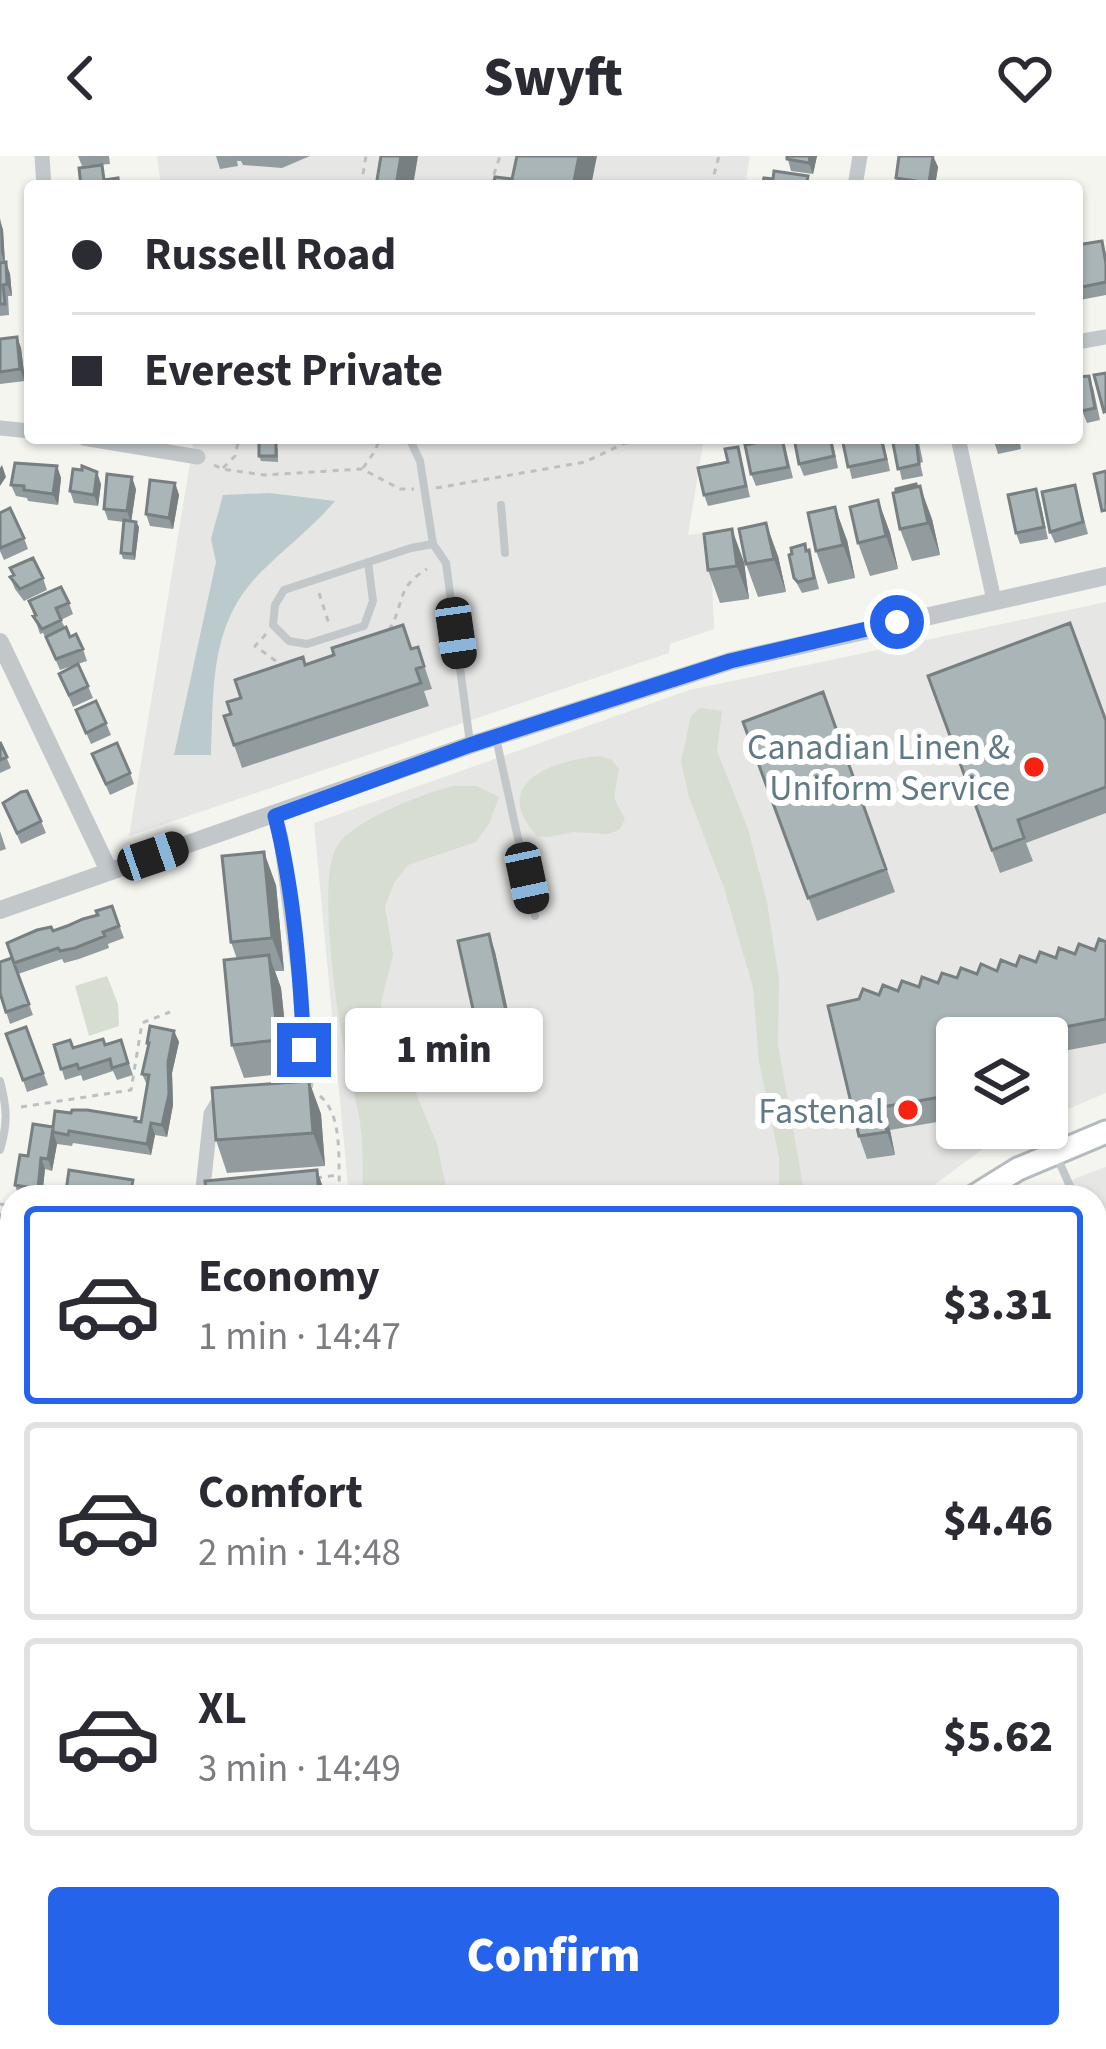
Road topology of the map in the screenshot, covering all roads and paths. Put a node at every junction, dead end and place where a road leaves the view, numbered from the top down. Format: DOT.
graph roads {
  1 [pos="119,444"];
  2 [pos="238,444"];
  3 [pos="378,444"];
  4 [pos="412,444"];
  5 [pos="607,444"];
  6 [pos="959,444"];
  7 [pos="610,448"];
  8 [pos="198,457"];
  9 [pos="222,469"];
  10 [pos="362,470"];
  11 [pos="501,505"];
  12 [pos="433,544"];
  13 [pos="506,554"];
  14 [pos="368,562"];
  15 [pos="1106,576"];
  16 [pos="994,600"];
  17 [pos="0,642"];
  18 [pos="6,667"];
  19 [pos="496,736"];
  20 [pos="470,745"];
  21 [pos="275,816"];
  22 [pos="109,871"];
  23 [pos="0,910"];
  24 [pos="535,916"];
  25 [pos="170,1012"];
  26 [pos="0,1081"];
  27 [pos="306,1084"];
  28 [pos="284,1086"];
  29 [pos="241,1090"];
  30 [pos="7,1108"];
  31 [pos="1106,1132"];
  32 [pos="0,1150"];
  33 [pos="1062,1150"];
  34 [pos="338,1175"];
  35 [pos="315,1178"];
  36 [pos="203,1185"];
  37 [pos="339,1185"];
  38 [pos="992,1185"];
  39 [pos="1072,1185"];
  1 -- 8 [label="street"];
  2 -- 9 [label="path"];
  3 -- 10 [label="path"];
  4 -- 12 [label="lane"];
  5 -- 7 [label="path"];
  6 -- 16 [label="street"];
  11 -- 13 [label="lane"];
  12 -- 14 [label="lane"];
  12 -- 20 [label="lane"];
  14 -- 14 [label="lane"];
  15 -- 16 [label="street"];
  16 -- 19 [label="street"];
  17 -- 18 [label="street"];
  18 -- 22 [label="street"];
  19 -- 20 [label="street"];
  19 -- 24 [label="lane"];
  20 -- 21 [label="street"];
  21 -- 22 [label="street"];
  21 -- 27 [label="street"];
  22 -- 23 [label="street"];
  25 -- 30 [label="path"];
  26 -- 30 [label="lane"];
  27 -- 28 [label="street"];
  27 -- 34 [label="path"];
  29 -- 36 [label="street"];
  30 -- 32 [label="lane"];
  31 -- 33 [label="main road"];
  33 -- 38 [label="main road"];
  33 -- 39 [label="lane"];
  34 -- 35 [label="path"];
  34 -- 37 [label="path"];
}
